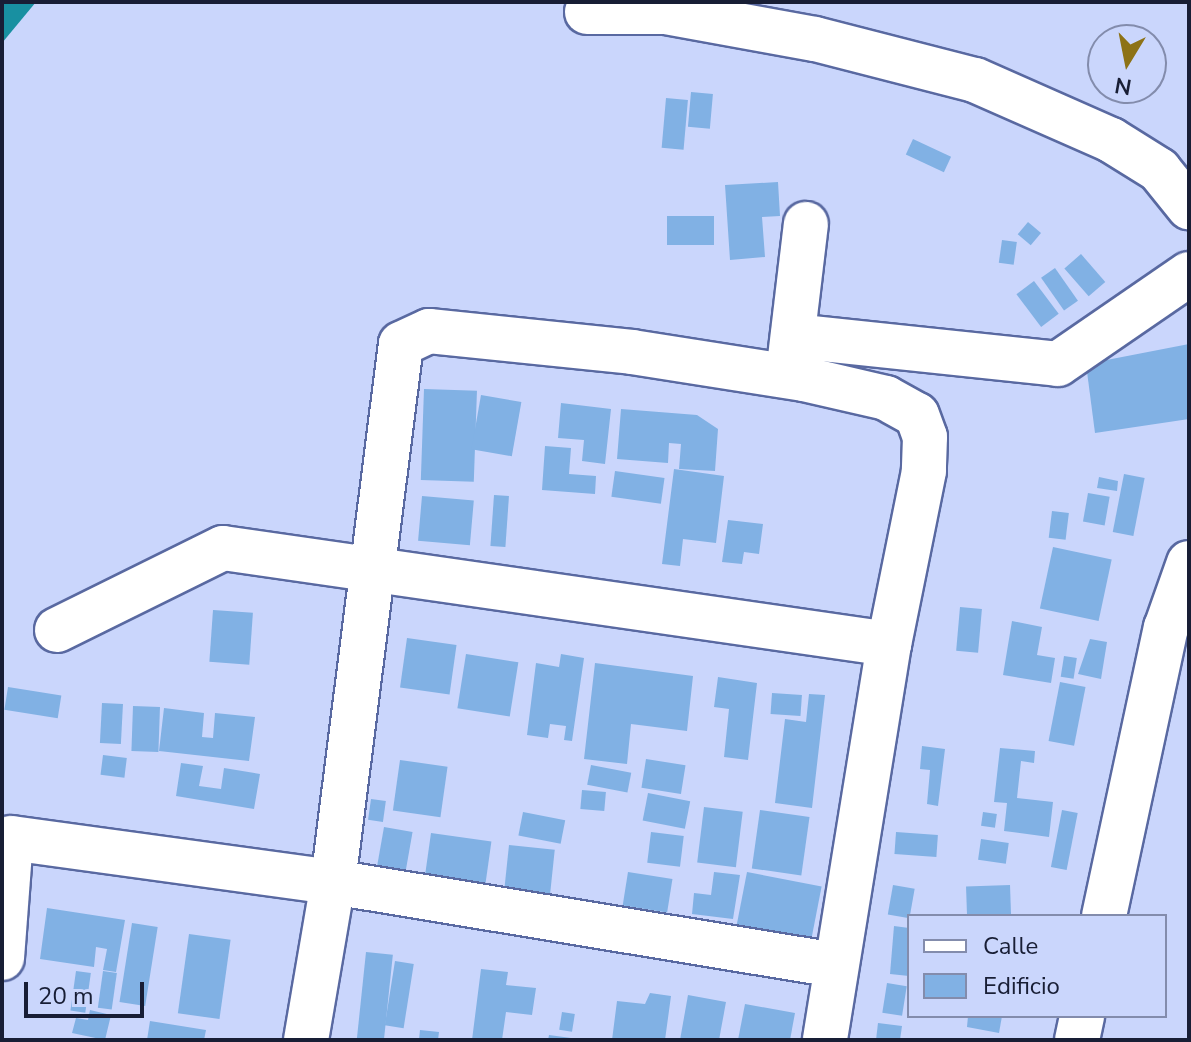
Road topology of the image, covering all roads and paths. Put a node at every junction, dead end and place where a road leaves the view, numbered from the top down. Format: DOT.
graph roads {
  1 [pos="587,12"];
  2 [pos="1189,207"];
  3 [pos="806,224"];
  4 [pos="1189,274"];
  5 [pos="790,356"];
  6 [pos="1189,563"];
  7 [pos="373,569"];
  8 [pos="57,630"];
  9 [pos="889,644"];
  10 [pos="333,882"];
  11 [pos="1104,914"];
  12 [pos="2,958"];
  13 [pos="835,965"];
  14 [pos="1082,1018"];
  15 [pos="306,1040"];
  16 [pos="825,1040"];
  17 [pos="1077,1040"];
  1 -- 2 [label="street"];
  3 -- 5 [label="street"];
  4 -- 5 [label="street"];
  5 -- 7 [label="street"];
  5 -- 9 [label="street"];
  6 -- 11 [label="street"];
  7 -- 8 [label="street"];
  7 -- 9 [label="street"];
  7 -- 10 [label="street"];
  9 -- 13 [label="street"];
  10 -- 12 [label="street"];
  10 -- 13 [label="street"];
  10 -- 15 [label="street"];
  13 -- 16 [label="street"];
  14 -- 17 [label="street"];
}
